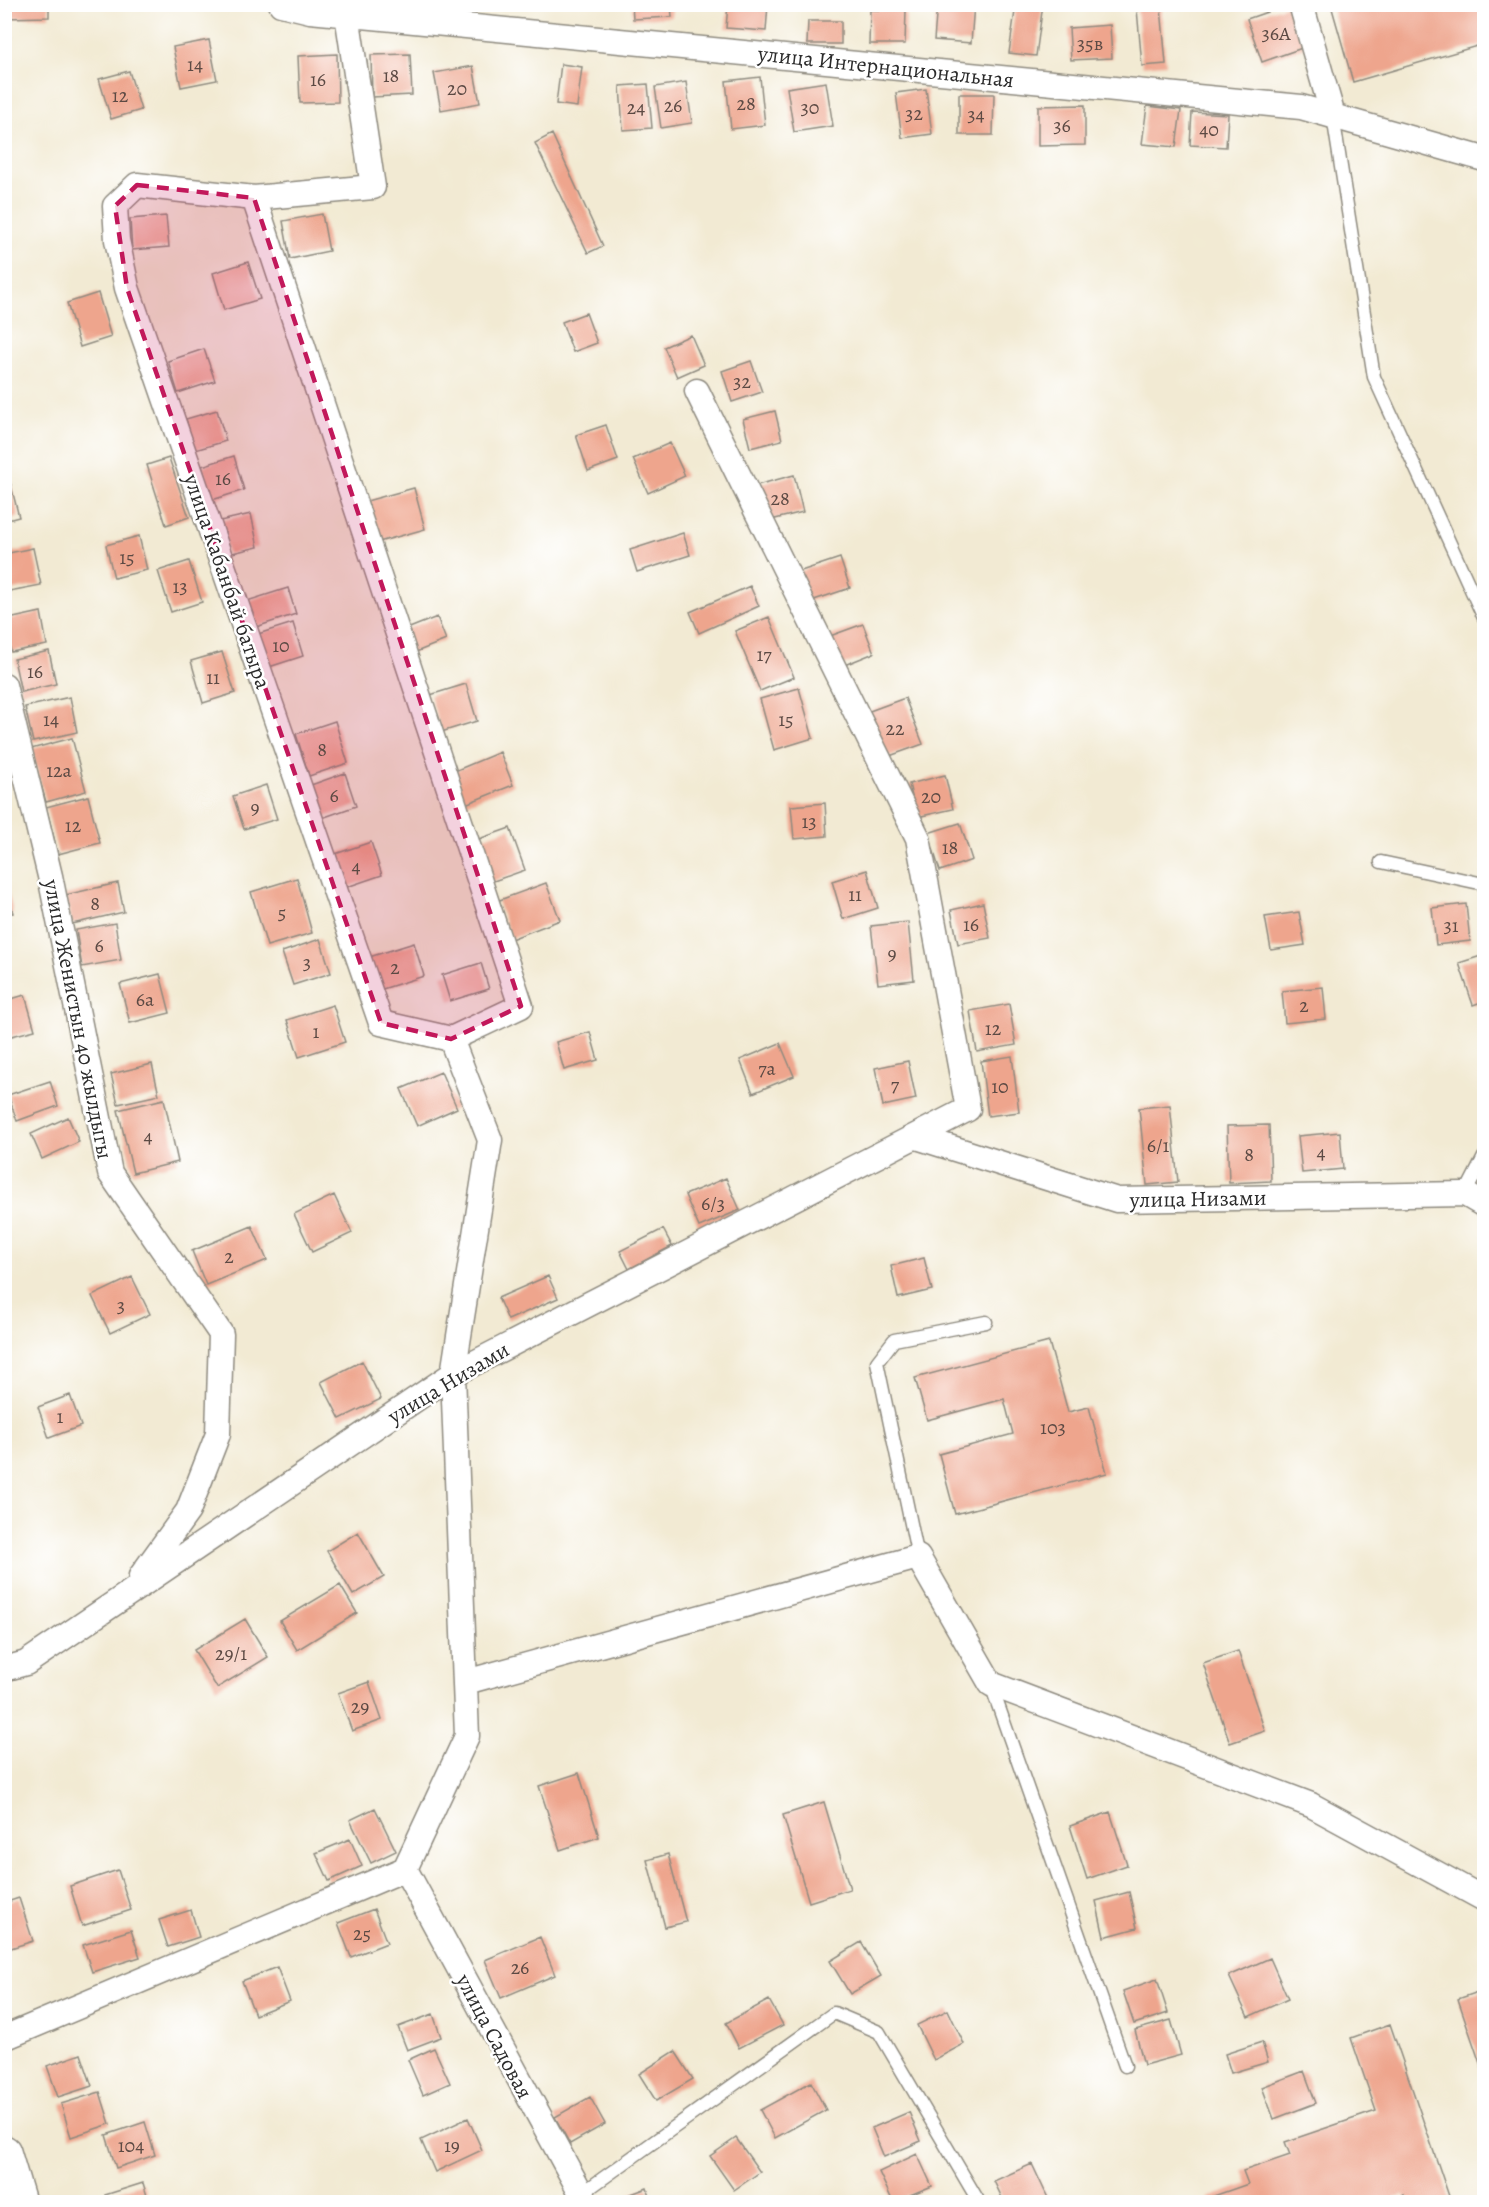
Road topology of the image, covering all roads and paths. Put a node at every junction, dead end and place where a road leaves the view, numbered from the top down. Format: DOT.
graph roads {
  1 [pos="281,4"];
  2 [pos="1301,4"];
  3 [pos="347,14"];
  4 [pos="1333,116"];
  5 [pos="1485,159"];
  6 [pos="254,198"];
  7 [pos="697,391"];
  8 [pos="1485,618"];
  9 [pos="4,685"];
  10 [pos="1381,862"];
  11 [pos="1485,884"];
  12 [pos="451,1039"];
  13 [pos="917,1137"];
  14 [pos="1485,1157"];
  15 [pos="1475,1200"];
  16 [pos="986,1322"];
  17 [pos="453,1374"];
  18 [pos="918,1557"];
  19 [pos="132,1588"];
  20 [pos="4,1670"];
  21 [pos="466,1682"];
  22 [pos="991,1684"];
  23 [pos="405,1869"];
  24 [pos="1485,1899"];
  25 [pos="4,2038"];
  26 [pos="1125,2066"];
  27 [pos="4,2152"];
  28 [pos="583,2198"];
  29 [pos="19,2202"];
  30 [pos="979,2202"];
  1 -- 3 [label="street, улица Интернациональная"];
  2 -- 4 [label="street"];
  3 -- 4 [label="street, улица Интернациональная"];
  3 -- 6 [label="street, улица Кабанбай батыра"];
  4 -- 5 [label="street, улица Интернациональная"];
  4 -- 8 [label="lane"];
  6 -- 12 [label="street"];
  6 -- 12 [label="street, улица Кабанбай батыра"];
  7 -- 13 [label="street, улица Низами"];
  9 -- 19 [label="street, улица Женистын 40 жылдыгы"];
  10 -- 11 [label="lane"];
  12 -- 17 [label="street"];
  13 -- 15 [label="street, улица Низами"];
  13 -- 17 [label="street, улица Низами"];
  14 -- 15 [label="lane"];
  16 -- 18 [label="lane"];
  17 -- 19 [label="street, улица Низами"];
  17 -- 21 [label="street"];
  18 -- 21 [label="street"];
  18 -- 22 [label="street"];
  19 -- 20 [label="street, улица Низами"];
  21 -- 23 [label="street"];
  22 -- 24 [label="street"];
  22 -- 26 [label="lane"];
  23 -- 25 [label="street"];
  23 -- 28 [label="street, улица Садовая"];
  27 -- 29 [label="main road"];
  28 -- 30 [label="lane"];
}
